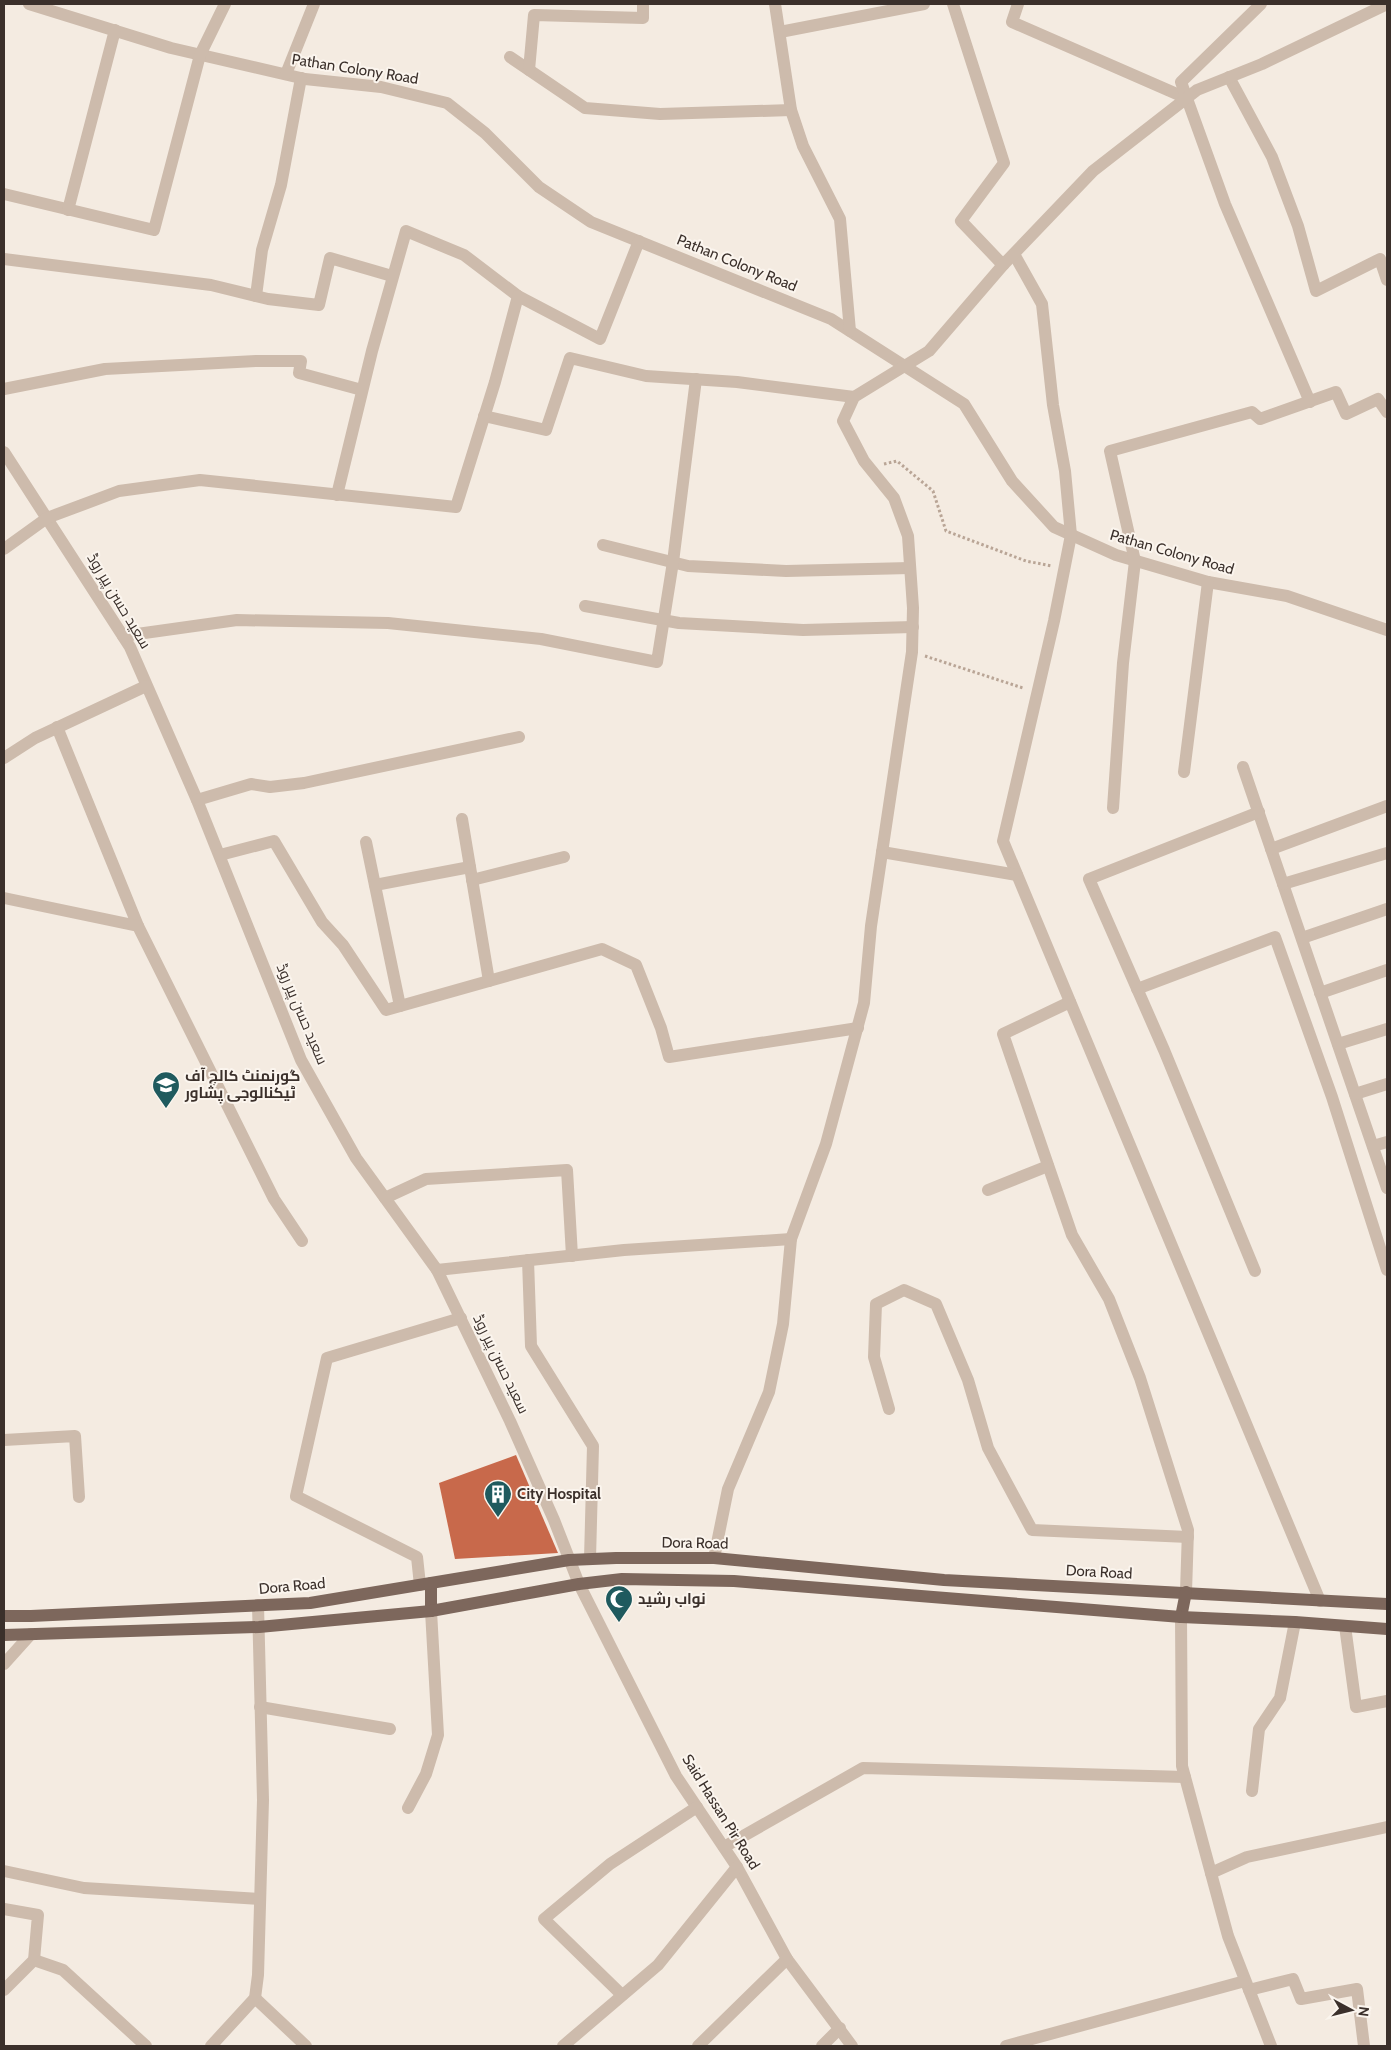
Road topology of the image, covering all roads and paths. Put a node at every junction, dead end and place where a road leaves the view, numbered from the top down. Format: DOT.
graph roads {
  1 [pos="28,4"];
  2 [pos="225,4"];
  3 [pos="314,4"];
  4 [pos="605,4"];
  5 [pos="643,4"];
  6 [pos="775,4"];
  7 [pos="924,4"];
  8 [pos="953,4"];
  9 [pos="1018,4"];
  10 [pos="1261,4"];
  11 [pos="1386,10"];
  12 [pos="604,17"];
  13 [pos="115,30"];
  14 [pos="780,32"];
  15 [pos="200,55"];
  16 [pos="510,57"];
  17 [pos="529,70"];
  18 [pos="286,74"];
  19 [pos="1229,77"];
  20 [pos="301,78"];
  21 [pos="1186,98"];
  22 [pos="791,110"];
  23 [pos="4,194"];
  24 [pos="68,210"];
  25 [pos="639,241"];
  26 [pos="1014,254"];
  27 [pos="4,258"];
  28 [pos="1003,265"];
  29 [pos="392,276"];
  30 [pos="1387,280"];
  31 [pos="256,296"];
  32 [pos="518,296"];
  33 [pos="850,331"];
  34 [pos="904,366"];
  35 [pos="696,379"];
  36 [pos="4,389"];
  37 [pos="362,390"];
  38 [pos="854,397"];
  39 [pos="1310,402"];
  40 [pos="1387,412"];
  41 [pos="484,416"];
  42 [pos="4,452"];
  43 [pos="869,467"];
  44 [pos="337,495"];
  45 [pos="47,518"];
  46 [pos="1071,535"];
  47 [pos="603,545"];
  48 [pos="4,549"];
  49 [pos="1136,561"];
  50 [pos="673,562"];
  51 [pos="910,568"];
  52 [pos="1065,569"];
  53 [pos="1208,582"];
  54 [pos="585,606"];
  55 [pos="664,620"];
  56 [pos="913,627"];
  57 [pos="1387,630"];
  58 [pos="123,636"];
  59 [pos="912,652"];
  60 [pos="146,686"];
  61 [pos="1037,692"];
  62 [pos="57,728"];
  63 [pos="519,737"];
  64 [pos="4,758"];
  65 [pos="1243,767"];
  66 [pos="1184,772"];
  67 [pos="197,800"];
  68 [pos="1387,806"];
  69 [pos="1113,808"];
  70 [pos="1258,812"];
  71 [pos="462,819"];
  72 [pos="366,842"];
  73 [pos="1271,849"];
  74 [pos="882,852"];
  75 [pos="1387,853"];
  76 [pos="220,855"];
  77 [pos="564,857"];
  78 [pos="470,867"];
  79 [pos="1017,875"];
  80 [pos="472,880"];
  81 [pos="1283,884"];
  82 [pos="375,885"];
  83 [pos="4,898"];
  84 [pos="1387,909"];
  85 [pos="138,926"];
  86 [pos="1302,938"];
  87 [pos="1387,970"];
  88 [pos="489,981"];
  89 [pos="1137,989"];
  90 [pos="1320,993"];
  91 [pos="1070,1002"];
  92 [pos="400,1006"];
  93 [pos="858,1028"];
  94 [pos="1387,1029"];
  95 [pos="1338,1044"];
  96 [pos="1387,1084"];
  97 [pos="1355,1094"];
  98 [pos="1387,1142"];
  99 [pos="1373,1146"];
  100 [pos="1048,1166"];
  101 [pos="1387,1188"];
  102 [pos="988,1190"];
  103 [pos="385,1198"];
  104 [pos="792,1239"];
  105 [pos="302,1241"];
  106 [pos="572,1256"];
  107 [pos="528,1260"];
  108 [pos="437,1270"];
  109 [pos="1387,1270"];
  110 [pos="1255,1271"];
  111 [pos="460,1318"];
  112 [pos="889,1409"];
  113 [pos="4,1440"];
  114 [pos="79,1497"];
  115 [pos="1188,1537"];
  116 [pos="714,1558"];
  117 [pos="590,1559"];
  118 [pos="569,1560"];
  119 [pos="425,1584"];
  120 [pos="579,1584"];
  121 [pos="1186,1592"];
  122 [pos="1320,1601"];
  123 [pos="1387,1604"];
  124 [pos="258,1605"];
  125 [pos="431,1611"];
  126 [pos="4,1616"];
  127 [pos="31,1616"];
  128 [pos="1181,1617"];
  129 [pos="1295,1622"];
  130 [pos="1345,1626"];
  131 [pos="259,1627"];
  132 [pos="1387,1629"];
  133 [pos="30,1634"];
  134 [pos="4,1635"];
  135 [pos="4,1664"];
  136 [pos="1387,1701"];
  137 [pos="260,1707"];
  138 [pos="390,1729"];
  139 [pos="1185,1777"];
  140 [pos="1252,1790"];
  141 [pos="697,1807"];
  142 [pos="408,1808"];
  143 [pos="1387,1828"];
  144 [pos="724,1847"];
  145 [pos="737,1867"];
  146 [pos="4,1871"];
  147 [pos="1211,1873"];
  148 [pos="260,1899"];
  149 [pos="4,1909"];
  150 [pos="788,1959"];
  151 [pos="34,1960"];
  152 [pos="1247,1985"];
  153 [pos="4,1990"];
  154 [pos="622,1995"];
  155 [pos="255,1998"];
  156 [pos="840,2028"];
  157 [pos="1026,2044"];
  158 [pos="146,2046"];
  159 [pos="211,2046"];
  160 [pos="306,2046"];
  161 [pos="563,2046"];
  162 [pos="698,2046"];
  163 [pos="822,2046"];
  164 [pos="852,2046"];
  165 [pos="1006,2046"];
  166 [pos="1271,2046"];
  167 [pos="1364,2046"];
  1 -- 13 [label="street, Pathan Colony Road"];
  2 -- 15 [label="street"];
  3 -- 18 [label="street"];
  4 -- 12 [label="street"];
  5 -- 12 [label="street"];
  6 -- 14 [label="street"];
  7 -- 14 [label="street"];
  8 -- 28 [label="street"];
  9 -- 21 [label="street"];
  10 -- 21 [label="street"];
  11 -- 19 [label="street"];
  12 -- 17 [label="street"];
  13 -- 15 [label="street, Pathan Colony Road"];
  13 -- 24 [label="street"];
  14 -- 22 [label="street"];
  15 -- 18 [label="street, Pathan Colony Road"];
  15 -- 24 [label="street"];
  16 -- 17 [label="street"];
  17 -- 22 [label="street"];
  18 -- 20 [label="street, Pathan Colony Road"];
  19 -- 21 [label="street"];
  19 -- 30 [label="street"];
  20 -- 25 [label="street, Pathan Colony Road"];
  20 -- 31 [label="street"];
  21 -- 26 [label="street"];
  21 -- 39 [label="street"];
  22 -- 33 [label="street"];
  23 -- 24 [label="street"];
  25 -- 32 [label="street"];
  25 -- 33 [label="street, Pathan Colony Road"];
  26 -- 28 [label="street"];
  26 -- 46 [label="street"];
  27 -- 31 [label="street"];
  28 -- 34 [label="street"];
  29 -- 31 [label="street"];
  29 -- 32 [label="street"];
  29 -- 37 [label="street"];
  32 -- 41 [label="street"];
  33 -- 34 [label="street, Pathan Colony Road"];
  34 -- 38 [label="street"];
  34 -- 46 [label="street, Pathan Colony Road"];
  35 -- 38 [label="street"];
  35 -- 41 [label="street"];
  35 -- 50 [label="street"];
  36 -- 37 [label="street"];
  37 -- 44 [label="street"];
  38 -- 43 [label="street"];
  39 -- 40 [label="street"];
  39 -- 49 [label="street"];
  41 -- 44 [label="street"];
  42 -- 45 [label="street, سعید حسن پیر روڈ"];
  43 -- 51 [label="street"];
  43 -- 52 [label="path"];
  44 -- 45 [label="street"];
  45 -- 48 [label="street"];
  45 -- 58 [label="street, سعید حسن پیر روڈ"];
  46 -- 49 [label="street, Pathan Colony Road"];
  46 -- 52 [label="street"];
  47 -- 50 [label="street"];
  49 -- 53 [label="street, Pathan Colony Road"];
  49 -- 69 [label="street"];
  50 -- 51 [label="street"];
  50 -- 55 [label="street"];
  51 -- 56 [label="street"];
  52 -- 61 [label="street"];
  53 -- 57 [label="street, Pathan Colony Road"];
  53 -- 66 [label="street"];
  54 -- 55 [label="street"];
  55 -- 56 [label="street"];
  55 -- 58 [label="street"];
  56 -- 59 [label="street"];
  58 -- 60 [label="street, سعید حسن پیر روڈ"];
  59 -- 61 [label="path"];
  59 -- 74 [label="street"];
  60 -- 62 [label="street"];
  60 -- 67 [label="street, سعید حسن پیر روڈ"];
  61 -- 79 [label="street"];
  62 -- 64 [label="street"];
  62 -- 85 [label="street"];
  63 -- 67 [label="street"];
  65 -- 70 [label="street"];
  67 -- 76 [label="street, سعید حسن پیر روڈ"];
  68 -- 73 [label="street"];
  70 -- 73 [label="street"];
  70 -- 89 [label="street"];
  71 -- 78 [label="street"];
  72 -- 82 [label="street"];
  73 -- 81 [label="street"];
  74 -- 79 [label="street"];
  74 -- 93 [label="street"];
  75 -- 81 [label="street"];
  76 -- 92 [label="street"];
  76 -- 103 [label="street, سعید حسن پیر روڈ"];
  77 -- 80 [label="street"];
  78 -- 80 [label="street"];
  78 -- 82 [label="street"];
  79 -- 91 [label="street"];
  80 -- 88 [label="street"];
  81 -- 86 [label="street"];
  82 -- 92 [label="street"];
  83 -- 85 [label="street"];
  84 -- 86 [label="street"];
  85 -- 105 [label="street"];
  86 -- 90 [label="street"];
  87 -- 90 [label="street"];
  88 -- 92 [label="street"];
  88 -- 93 [label="street"];
  89 -- 109 [label="street"];
  89 -- 110 [label="street"];
  90 -- 95 [label="street"];
  91 -- 100 [label="street"];
  91 -- 122 [label="street"];
  93 -- 104 [label="street"];
  94 -- 95 [label="street"];
  95 -- 97 [label="street"];
  96 -- 97 [label="street"];
  97 -- 99 [label="street"];
  98 -- 99 [label="street"];
  99 -- 101 [label="street"];
  100 -- 102 [label="street"];
  100 -- 115 [label="street"];
  103 -- 106 [label="street"];
  103 -- 108 [label="street, سعید حسن پیر روڈ"];
  104 -- 106 [label="street"];
  104 -- 116 [label="street"];
  106 -- 107 [label="street"];
  107 -- 108 [label="street"];
  107 -- 117 [label="street"];
  108 -- 111 [label="street, سعید حسن پیر روڈ"];
  111 -- 118 [label="street, سعید حسن پیر روڈ"];
  111 -- 119 [label="street"];
  112 -- 115 [label="street"];
  113 -- 114 [label="street"];
  115 -- 121 [label="street"];
  116 -- 117 [label="main road, Dora Road"];
  116 -- 121 [label="main road, Dora Road"];
  117 -- 118 [label="main road, Dora Road"];
  118 -- 119 [label="main road, Dora Road"];
  118 -- 120 [label="street, سعید حسن پیر روڈ"];
  119 -- 124 [label="main road, Dora Road"];
  119 -- 125 [label="main road"];
  120 -- 125 [label="main road"];
  120 -- 128 [label="main road"];
  120 -- 141 [label="street, Said Hassan Pir Road"];
  121 -- 122 [label="main road, Dora Road"];
  121 -- 128 [label="main road"];
  122 -- 123 [label="main road, Dora Road"];
  124 -- 127 [label="main road, Dora Road"];
  124 -- 131 [label="street"];
  125 -- 131 [label="main road"];
  125 -- 142 [label="street"];
  126 -- 127 [label="main road, Dora Road"];
  127 -- 133 [label="main road"];
  128 -- 129 [label="main road"];
  128 -- 139 [label="street"];
  129 -- 130 [label="main road"];
  129 -- 140 [label="street"];
  130 -- 132 [label="main road"];
  130 -- 136 [label="street"];
  131 -- 133 [label="main road"];
  131 -- 137 [label="street"];
  133 -- 134 [label="main road"];
  133 -- 135 [label="street"];
  137 -- 138 [label="street"];
  137 -- 148 [label="street"];
  139 -- 144 [label="street"];
  139 -- 147 [label="street"];
  141 -- 144 [label="street, Said Hassan Pir Road"];
  141 -- 154 [label="street"];
  143 -- 147 [label="street"];
  144 -- 145 [label="street, Said Hassan Pir Road"];
  145 -- 150 [label="street, Said Hassan Pir Road"];
  145 -- 154 [label="street"];
  146 -- 148 [label="street"];
  147 -- 152 [label="street"];
  148 -- 155 [label="street"];
  149 -- 151 [label="street"];
  150 -- 156 [label="street, Said Hassan Pir Road"];
  150 -- 162 [label="street"];
  151 -- 153 [label="street"];
  151 -- 158 [label="street"];
  152 -- 157 [label="street"];
  152 -- 166 [label="street"];
  152 -- 167 [label="street"];
  154 -- 161 [label="street"];
  155 -- 159 [label="street"];
  155 -- 160 [label="street"];
  156 -- 163 [label="street"];
  156 -- 164 [label="street, Said Hassan Pir Road"];
  157 -- 165 [label="street"];
}
